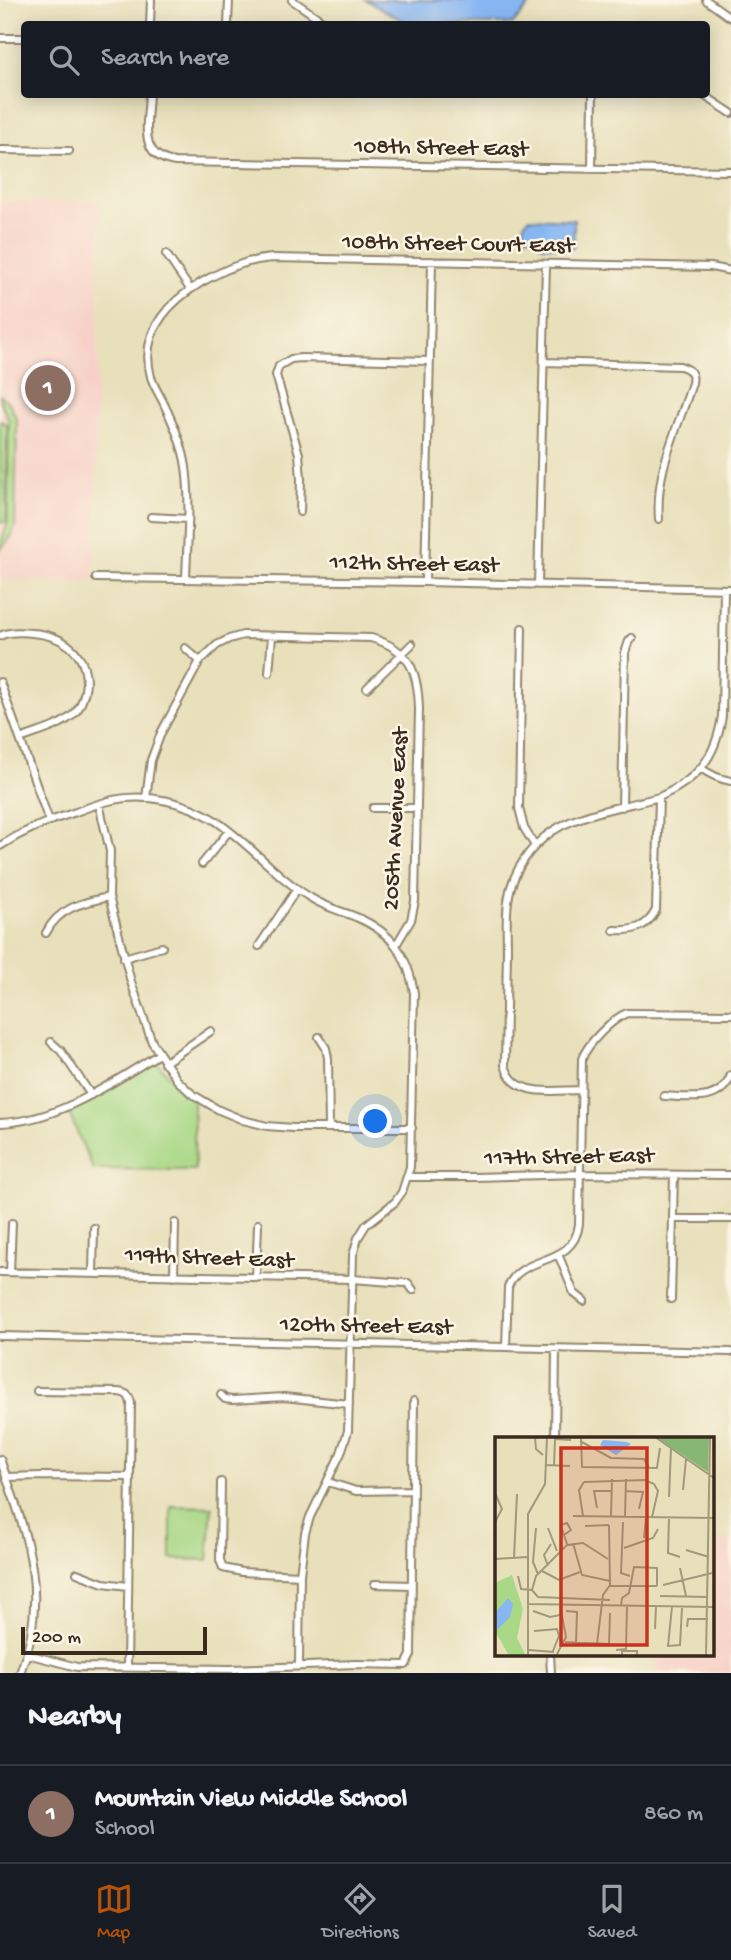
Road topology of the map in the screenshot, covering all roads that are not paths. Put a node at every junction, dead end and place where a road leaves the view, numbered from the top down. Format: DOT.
graph roads {
  1 [pos="151,0"];
  2 [pos="229,0"];
  3 [pos="292,0"];
  4 [pos="706,0"];
  5 [pos="731,18"];
  6 [pos="150,21"];
  7 [pos="228,21"];
  8 [pos="323,21"];
  9 [pos="0,38"];
  10 [pos="21,38"];
  11 [pos="149,98"];
  12 [pos="593,98"];
  13 [pos="708,98"];
  14 [pos="731,113"];
  15 [pos="0,150"];
  16 [pos="69,151"];
  17 [pos="592,169"];
  18 [pos="731,171"];
  19 [pos="166,254"];
  20 [pos="432,261"];
  21 [pos="546,264"];
  22 [pos="731,271"];
  23 [pos="190,289"];
  24 [pos="430,361"];
  25 [pos="544,362"];
  26 [pos="300,512"];
  27 [pos="151,517"];
  28 [pos="188,519"];
  29 [pos="659,519"];
  30 [pos="96,578"];
  31 [pos="186,579"];
  32 [pos="425,582"];
  33 [pos="538,585"];
  34 [pos="727,589"];
  35 [pos="522,628"];
  36 [pos="0,636"];
  37 [pos="272,636"];
  38 [pos="632,638"];
  39 [pos="412,644"];
  40 [pos="185,648"];
  41 [pos="401,654"];
  42 [pos="200,661"];
  43 [pos="270,673"];
  44 [pos="0,682"];
  45 [pos="367,688"];
  46 [pos="20,739"];
  47 [pos="701,768"];
  48 [pos="731,780"];
  49 [pos="659,797"];
  50 [pos="146,798"];
  51 [pos="99,804"];
  52 [pos="622,807"];
  53 [pos="373,808"];
  54 [pos="417,808"];
  55 [pos="49,821"];
  56 [pos="229,831"];
  57 [pos="0,846"];
  58 [pos="535,846"];
  59 [pos="202,864"];
  60 [pos="298,890"];
  61 [pos="109,897"];
  62 [pos="614,930"];
  63 [pos="46,933"];
  64 [pos="396,945"];
  65 [pos="259,946"];
  66 [pos="162,947"];
  67 [pos="124,958"];
  68 [pos="731,1014"];
  69 [pos="211,1031"];
  70 [pos="319,1037"];
  71 [pos="51,1042"];
  72 [pos="159,1054"];
  73 [pos="164,1063"];
  74 [pos="731,1075"];
  75 [pos="581,1090"];
  76 [pos="91,1094"];
  77 [pos="664,1096"];
  78 [pos="0,1123"];
  79 [pos="412,1128"];
  80 [pos="328,1129"];
  81 [pos="580,1174"];
  82 [pos="674,1175"];
  83 [pos="731,1175"];
  84 [pos="408,1177"];
  85 [pos="674,1219"];
  86 [pos="731,1219"];
  87 [pos="12,1223"];
  88 [pos="175,1223"];
  89 [pos="257,1224"];
  90 [pos="94,1228"];
  91 [pos="558,1254"];
  92 [pos="0,1272"];
  93 [pos="10,1272"];
  94 [pos="93,1273"];
  95 [pos="174,1276"];
  96 [pos="256,1278"];
  97 [pos="353,1279"];
  98 [pos="413,1290"];
  99 [pos="671,1299"];
  100 [pos="584,1301"];
  101 [pos="0,1336"];
  102 [pos="351,1344"];
  103 [pos="506,1347"];
  104 [pos="556,1349"];
  105 [pos="731,1352"];
  106 [pos="37,1391"];
  107 [pos="221,1395"];
  108 [pos="414,1401"];
  109 [pos="349,1404"];
  110 [pos="555,1437"];
  111 [pos="0,1459"];
  112 [pos="6,1477"];
  113 [pos="130,1478"];
  114 [pos="221,1482"];
  115 [pos="328,1482"];
  116 [pos="412,1490"];
  117 [pos="77,1573"];
  118 [pos="300,1575"];
  119 [pos="376,1584"];
  120 [pos="412,1585"];
  121 [pos="128,1586"];
  122 [pos="27,1654"];
  123 [pos="299,1666"];
  124 [pos="127,1667"];
  125 [pos="20,1673"];
  1 -- 6 [label="street"];
  2 -- 7 [label="street"];
  3 -- 8 [label="street"];
  4 -- 5 [label="street"];
  9 -- 10 [label="street"];
  11 -- 17 [label="street, 108th Street East"];
  12 -- 17 [label="street"];
  13 -- 14 [label="street"];
  15 -- 16 [label="street"];
  17 -- 18 [label="street, 108th Street East"];
  19 -- 23 [label="street"];
  20 -- 21 [label="street, 108th Street Court East"];
  20 -- 23 [label="street, 108th Street Court East"];
  20 -- 24 [label="street"];
  21 -- 22 [label="street, 108th Street Court East"];
  21 -- 25 [label="street"];
  23 -- 28 [label="street, 108th Street Court East"];
  24 -- 26 [label="street"];
  24 -- 32 [label="street"];
  25 -- 29 [label="street"];
  25 -- 33 [label="street"];
  27 -- 28 [label="street"];
  28 -- 31 [label="street, 108th Street Court East"];
  30 -- 31 [label="street, 112th Street East"];
  31 -- 32 [label="street, 112th Street East"];
  32 -- 33 [label="street, 112th Street East"];
  33 -- 34 [label="street, 112th Street East"];
  34 -- 47 [label="street"];
  35 -- 58 [label="street"];
  36 -- 46 [label="street"];
  37 -- 41 [label="street"];
  37 -- 42 [label="street"];
  37 -- 43 [label="street"];
  38 -- 52 [label="street"];
  39 -- 41 [label="street"];
  40 -- 42 [label="street"];
  41 -- 45 [label="street"];
  41 -- 54 [label="street, 205th Avenue East"];
  42 -- 50 [label="street"];
  44 -- 46 [label="street"];
  46 -- 55 [label="street"];
  47 -- 48 [label="street"];
  47 -- 49 [label="street"];
  49 -- 52 [label="street"];
  49 -- 62 [label="street"];
  50 -- 51 [label="street"];
  50 -- 56 [label="street"];
  51 -- 55 [label="street"];
  51 -- 61 [label="street"];
  52 -- 58 [label="street"];
  53 -- 54 [label="street"];
  54 -- 64 [label="street, 205th Avenue East"];
  55 -- 57 [label="street"];
  56 -- 59 [label="street"];
  56 -- 60 [label="street"];
  58 -- 75 [label="street"];
  60 -- 64 [label="street"];
  60 -- 65 [label="street"];
  61 -- 63 [label="street"];
  61 -- 67 [label="street"];
  64 -- 79 [label="street, 205th Avenue East"];
  66 -- 67 [label="street"];
  67 -- 72 [label="street"];
  68 -- 75 [label="street"];
  69 -- 73 [label="street"];
  70 -- 80 [label="street"];
  71 -- 76 [label="street"];
  72 -- 73 [label="street"];
  72 -- 76 [label="street"];
  73 -- 80 [label="street"];
  74 -- 77 [label="street"];
  75 -- 81 [label="street"];
  76 -- 78 [label="street"];
  79 -- 80 [label="street"];
  79 -- 84 [label="street, 205th Avenue East"];
  81 -- 82 [label="street, 117th Street East"];
  81 -- 84 [label="street, 117th Street East"];
  81 -- 91 [label="street"];
  82 -- 83 [label="street, 117th Street East"];
  82 -- 85 [label="street"];
  84 -- 97 [label="street, 205th Avenue East"];
  85 -- 86 [label="street"];
  85 -- 99 [label="street"];
  87 -- 93 [label="street"];
  88 -- 95 [label="street"];
  89 -- 96 [label="street"];
  90 -- 94 [label="street"];
  91 -- 100 [label="street"];
  91 -- 103 [label="street"];
  92 -- 93 [label="street, 119th Street East"];
  93 -- 94 [label="street, 119th Street East"];
  94 -- 95 [label="street, 119th Street East"];
  95 -- 96 [label="street, 119th Street East"];
  96 -- 97 [label="street, 119th Street East"];
  97 -- 98 [label="street, 119th Street East"];
  97 -- 102 [label="street, 205th Avenue East"];
  101 -- 102 [label="street, 120th Street East"];
  102 -- 103 [label="street, 120th Street East"];
  102 -- 109 [label="street, 205th Avenue East"];
  103 -- 104 [label="street, 120th Street East"];
  104 -- 105 [label="street, 120th Street East"];
  104 -- 110 [label="street"];
  106 -- 113 [label="street"];
  107 -- 109 [label="street"];
  108 -- 116 [label="street"];
  109 -- 115 [label="street, 205th Avenue East"];
  111 -- 112 [label="street"];
  112 -- 113 [label="street"];
  112 -- 122 [label="street"];
  113 -- 121 [label="street"];
  114 -- 118 [label="street"];
  115 -- 116 [label="street"];
  115 -- 118 [label="street, 205th Avenue East"];
  116 -- 120 [label="street"];
  117 -- 121 [label="street"];
  118 -- 123 [label="street, 205th Avenue East"];
  119 -- 120 [label="street"];
  120 -- 123 [label="street"];
  121 -- 124 [label="street"];
  122 -- 124 [label="street"];
  122 -- 125 [label="street"];
  123 -- 124 [label="street"];
}
